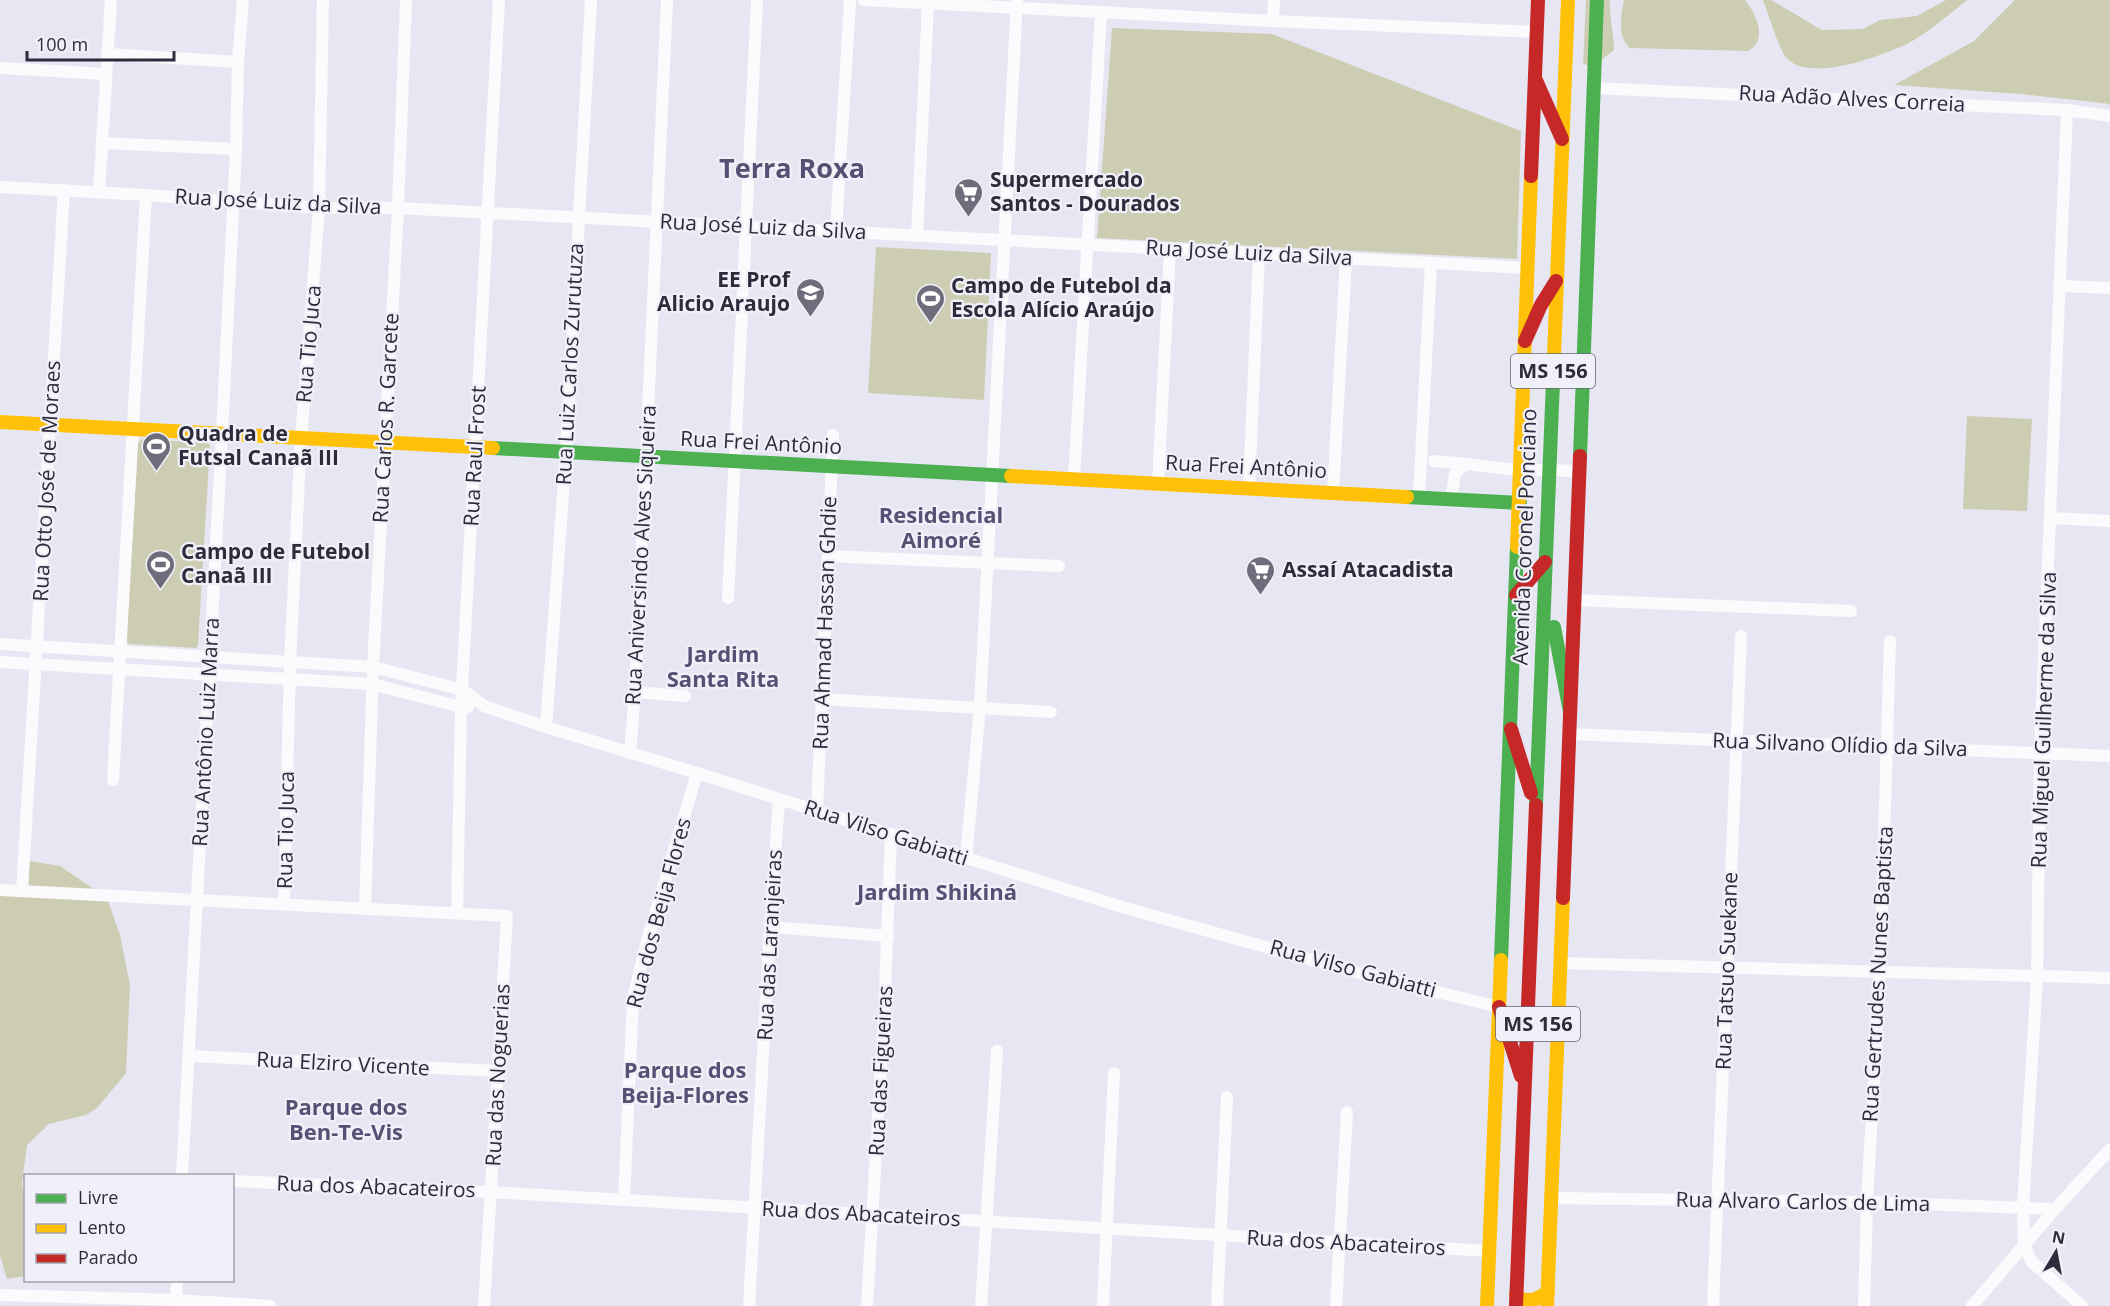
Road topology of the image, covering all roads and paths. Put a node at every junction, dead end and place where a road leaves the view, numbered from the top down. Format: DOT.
graph roads {
  1 [pos="111,0"];
  2 [pos="243,0"];
  3 [pos="324,0"];
  4 [pos="406,0"];
  5 [pos="499,0"];
  6 [pos="591,0"];
  7 [pos="668,0"];
  8 [pos="757,0"];
  9 [pos="850,0"];
  10 [pos="864,0"];
  11 [pos="1274,0"];
  12 [pos="1538,0"];
  13 [pos="1568,0"];
  14 [pos="1579,0"];
  15 [pos="1597,0"];
  16 [pos="928,3"];
  17 [pos="1017,4"];
  18 [pos="1101,12"];
  19 [pos="1273,21"];
  20 [pos="1537,32"];
  21 [pos="108,54"];
  22 [pos="238,62"];
  23 [pos="0,68"];
  24 [pos="106,74"];
  25 [pos="1535,78"];
  26 [pos="1594,88"];
  27 [pos="2067,110"];
  28 [pos="2110,116"];
  29 [pos="1562,139"];
  30 [pos="102,143"];
  31 [pos="236,149"];
  32 [pos="0,187"];
  33 [pos="64,190"];
  34 [pos="99,192"];
  35 [pos="146,195"];
  36 [pos="234,202"];
  37 [pos="319,208"];
  38 [pos="398,208"];
  39 [pos="488,213"];
  40 [pos="579,218"];
  41 [pos="657,222"];
  42 [pos="746,226"];
  43 [pos="836,231"];
  44 [pos="917,236"];
  45 [pos="1005,240"];
  46 [pos="1088,245"];
  47 [pos="1170,249"];
  48 [pos="1259,254"];
  49 [pos="1346,259"];
  50 [pos="1431,263"];
  51 [pos="1527,268"];
  52 [pos="1557,279"];
  53 [pos="2060,286"];
  54 [pos="2110,288"];
  55 [pos="1525,341"];
  56 [pos="0,422"];
  57 [pos="50,425"];
  58 [pos="134,429"];
  59 [pos="222,434"];
  60 [pos="833,435"];
  61 [pos="301,438"];
  62 [pos="384,444"];
  63 [pos="475,448"];
  64 [pos="566,453"];
  65 [pos="645,457"];
  66 [pos="1434,461"];
  67 [pos="735,462"];
  68 [pos="1467,464"];
  69 [pos="831,467"];
  70 [pos="1521,469"];
  71 [pos="1555,470"];
  72 [pos="1579,471"];
  73 [pos="992,476"];
  74 [pos="1074,480"];
  75 [pos="1158,484"];
  76 [pos="1249,489"];
  77 [pos="1333,493"];
  78 [pos="1419,497"];
  79 [pos="1451,499"];
  80 [pos="1520,503"];
  81 [pos="1553,512"];
  82 [pos="2051,518"];
  83 [pos="2110,521"];
  84 [pos="828,556"];
  85 [pos="1545,562"];
  86 [pos="988,563"];
  87 [pos="1059,566"];
  88 [pos="1516,595"];
  89 [pos="728,598"];
  90 [pos="1574,600"];
  91 [pos="1851,611"];
  92 [pos="1554,627"];
  93 [pos="1741,636"];
  94 [pos="1890,641"];
  95 [pos="0,644"];
  96 [pos="37,646"];
  97 [pos="120,652"];
  98 [pos="210,658"];
  99 [pos="0,662"];
  100 [pos="290,662"];
  101 [pos="36,663"];
  102 [pos="373,667"];
  103 [pos="119,669"];
  104 [pos="209,674"];
  105 [pos="290,679"];
  106 [pos="372,684"];
  107 [pos="463,690"];
  108 [pos="635,692"];
  109 [pos="685,696"];
  110 [pos="821,699"];
  111 [pos="484,706"];
  112 [pos="461,707"];
  113 [pos="980,707"];
  114 [pos="1051,712"];
  115 [pos="1570,712"];
  116 [pos="546,727"];
  117 [pos="1511,729"];
  118 [pos="1569,734"];
  119 [pos="1737,740"];
  120 [pos="1887,746"];
  121 [pos="630,753"];
  122 [pos="2040,754"];
  123 [pos="2110,756"];
  124 [pos="697,773"];
  125 [pos="113,780"];
  126 [pos="779,800"];
  127 [pos="1535,809"];
  128 [pos="817,810"];
  129 [pos="891,835"];
  130 [pos="966,858"];
  131 [pos="0,890"];
  132 [pos="22,891"];
  133 [pos="197,900"];
  134 [pos="284,904"];
  135 [pos="366,909"];
  136 [pos="457,913"];
  137 [pos="770,927"];
  138 [pos="888,936"];
  139 [pos="1560,963"];
  140 [pos="1727,968"];
  141 [pos="1880,972"];
  142 [pos="2037,976"];
  143 [pos="2110,978"];
  144 [pos="1499,1007"];
  145 [pos="997,1051"];
  146 [pos="189,1056"];
  147 [pos="498,1071"];
  148 [pos="1114,1073"];
  149 [pos="1524,1083"];
  150 [pos="1227,1097"];
  151 [pos="1347,1112"];
  152 [pos="2110,1149"];
  153 [pos="182,1174"];
  154 [pos="234,1181"];
  155 [pos="491,1191"];
  156 [pos="1552,1198"];
  157 [pos="624,1200"];
  158 [pos="1718,1200"];
  159 [pos="1867,1202"];
  160 [pos="756,1208"];
  161 [pos="2023,1208"];
  162 [pos="2055,1209"];
  163 [pos="874,1214"];
  164 [pos="985,1221"];
  165 [pos="1107,1228"];
  166 [pos="1220,1235"];
  167 [pos="1340,1242"];
  168 [pos="2024,1246"];
  169 [pos="1489,1251"];
  170 [pos="177,1282"];
  171 [pos="0,1295"];
  172 [pos="1548,1299"];
  173 [pos="176,1300"];
  174 [pos="1522,1302"];
  175 [pos="234,1305"];
  176 [pos="270,1306"];
  177 [pos="484,1306"];
  178 [pos="749,1306"];
  179 [pos="867,1306"];
  180 [pos="981,1306"];
  181 [pos="1103,1306"];
  182 [pos="1217,1306"];
  183 [pos="1336,1306"];
  184 [pos="1487,1306"];
  185 [pos="1713,1306"];
  186 [pos="1864,1306"];
  187 [pos="1972,1306"];
  188 [pos="2082,1306"];
  1 -- 21 [label="street"];
  2 -- 22 [label="street, Rua Antônio Luiz Marra"];
  3 -- 37 [label="street, Rua Tio Juca"];
  4 -- 38 [label="street, Rua Carlos R. Garcete"];
  5 -- 39 [label="street, Rua Raul Frost"];
  6 -- 40 [label="street, Rua Luiz Carlos Zurutuza"];
  7 -- 41 [label="street, Rua Aniversindo Alves Siqueira"];
  8 -- 42 [label="street"];
  9 -- 43 [label="street"];
  10 -- 16 [label="street"];
  11 -- 19 [label="street"];
  12 -- 20 [label="main road"];
  13 -- 29 [label="main road, Avenida Coronel Ponciano / MS 156"];
  14 -- 71 [label="main road"];
  15 -- 26 [label="main road"];
  16 -- 17 [label="street"];
  16 -- 44 [label="street"];
  17 -- 18 [label="street"];
  17 -- 45 [label="street"];
  18 -- 19 [label="street"];
  18 -- 46 [label="street"];
  19 -- 20 [label="street"];
  20 -- 25 [label="main road"];
  21 -- 22 [label="street"];
  21 -- 24 [label="street"];
  22 -- 31 [label="street, Rua Antônio Luiz Marra"];
  23 -- 24 [label="street"];
  24 -- 30 [label="street"];
  25 -- 29 [label="main road"];
  25 -- 51 [label="main road"];
  26 -- 27 [label="street, Rua Adão Alves Correia"];
  26 -- 72 [label="main road"];
  27 -- 28 [label="street, Rua Adão Alves Correia"];
  27 -- 53 [label="street, Rua Miguel Guilherme da Silva"];
  29 -- 52 [label="main road, Avenida Coronel Ponciano / MS 156"];
  30 -- 31 [label="street"];
  30 -- 34 [label="street"];
  31 -- 36 [label="street, Rua Antônio Luiz Marra"];
  32 -- 33 [label="street, Rua José Luiz da Silva"];
  33 -- 34 [label="street, Rua José Luiz da Silva"];
  33 -- 57 [label="street, Rua Otto José de Moraes"];
  34 -- 35 [label="street, Rua José Luiz da Silva"];
  35 -- 36 [label="street, Rua José Luiz da Silva"];
  35 -- 58 [label="street"];
  36 -- 37 [label="street, Rua José Luiz da Silva"];
  36 -- 59 [label="street, Rua Antônio Luiz Marra"];
  37 -- 38 [label="street, Rua José Luiz da Silva"];
  37 -- 61 [label="street, Rua Tio Juca"];
  38 -- 39 [label="street, Rua José Luiz da Silva"];
  38 -- 62 [label="street, Rua Carlos R. Garcete"];
  39 -- 40 [label="street, Rua José Luiz da Silva"];
  39 -- 63 [label="street, Rua Raul Frost"];
  40 -- 41 [label="street, Rua José Luiz da Silva"];
  40 -- 64 [label="street, Rua Luiz Carlos Zurutuza"];
  41 -- 42 [label="street, Rua José Luiz da Silva"];
  41 -- 65 [label="street, Rua Aniversindo Alves Siqueira"];
  42 -- 43 [label="street, Rua José Luiz da Silva"];
  42 -- 67 [label="street"];
  43 -- 44 [label="street, Rua José Luiz da Silva"];
  44 -- 45 [label="street, Rua José Luiz da Silva"];
  45 -- 46 [label="street, Rua José Luiz da Silva"];
  45 -- 73 [label="street"];
  46 -- 47 [label="street, Rua José Luiz da Silva"];
  46 -- 74 [label="street"];
  47 -- 48 [label="street, Rua José Luiz da Silva"];
  47 -- 75 [label="street"];
  48 -- 49 [label="street, Rua José Luiz da Silva"];
  48 -- 76 [label="street"];
  49 -- 50 [label="street, Rua José Luiz da Silva"];
  49 -- 77 [label="street"];
  50 -- 51 [label="street, Rua José Luiz da Silva"];
  50 -- 78 [label="street"];
  51 -- 55 [label="main road"];
  52 -- 55 [label="main road"];
  52 -- 71 [label="main road, Avenida Coronel Ponciano / MS 156"];
  53 -- 54 [label="street"];
  53 -- 82 [label="street, Rua Miguel Guilherme da Silva"];
  55 -- 70 [label="main road"];
  56 -- 57 [label="main road, Rua Frei Antônio"];
  57 -- 58 [label="main road, Rua Frei Antônio"];
  57 -- 96 [label="street, Rua Otto José de Moraes"];
  58 -- 59 [label="main road, Rua Frei Antônio"];
  58 -- 97 [label="street"];
  59 -- 61 [label="main road, Rua Frei Antônio"];
  59 -- 98 [label="street, Rua Antônio Luiz Marra"];
  60 -- 69 [label="street, Rua Ahmad Hassan Ghdie"];
  61 -- 62 [label="main road, Rua Frei Antônio"];
  61 -- 100 [label="street, Rua Tio Juca"];
  62 -- 63 [label="main road, Rua Frei Antônio"];
  62 -- 102 [label="street, Rua Carlos R. Garcete"];
  63 -- 64 [label="main road, Rua Frei Antônio"];
  63 -- 107 [label="street, Rua Raul Frost"];
  64 -- 65 [label="main road, Rua Frei Antônio"];
  64 -- 116 [label="street, Rua Luiz Carlos Zurutuza"];
  65 -- 67 [label="main road, Rua Frei Antônio"];
  65 -- 108 [label="street, Rua Aniversindo Alves Siqueira"];
  66 -- 68 [label="street"];
  67 -- 69 [label="main road, Rua Frei Antônio"];
  67 -- 89 [label="street"];
  68 -- 70 [label="street"];
  68 -- 79 [label="street"];
  69 -- 73 [label="main road, Rua Frei Antônio"];
  69 -- 84 [label="street, Rua Ahmad Hassan Ghdie"];
  70 -- 71 [label="street"];
  70 -- 80 [label="main road"];
  71 -- 72 [label="street"];
  71 -- 81 [label="main road, Avenida Coronel Ponciano / MS 156"];
  72 -- 90 [label="main road"];
  73 -- 74 [label="main road, Rua Frei Antônio"];
  73 -- 86 [label="street"];
  74 -- 75 [label="main road, Rua Frei Antônio"];
  75 -- 76 [label="main road, Rua Frei Antônio"];
  76 -- 77 [label="main road, Rua Frei Antônio"];
  77 -- 78 [label="main road, Rua Frei Antônio"];
  78 -- 79 [label="main road, Rua Frei Antônio"];
  79 -- 80 [label="main road, Rua Frei Antônio"];
  80 -- 88 [label="main road"];
  81 -- 85 [label="main road, Avenida Coronel Ponciano / MS 156"];
  81 -- 92 [label="main road"];
  82 -- 83 [label="street"];
  82 -- 122 [label="street, Rua Miguel Guilherme da Silva"];
  84 -- 86 [label="street"];
  84 -- 110 [label="street, Rua Ahmad Hassan Ghdie"];
  85 -- 88 [label="main road"];
  85 -- 127 [label="main road, Avenida Coronel Ponciano / MS 156"];
  86 -- 87 [label="street"];
  86 -- 113 [label="street"];
  88 -- 117 [label="main road"];
  90 -- 91 [label="street"];
  90 -- 115 [label="main road"];
  92 -- 115 [label="main road"];
  92 -- 174 [label="main road, MS 156"];
  93 -- 119 [label="street, Rua Tatsuo Suekane"];
  94 -- 120 [label="street, Rua Gertrudes Nunes Baptista"];
  95 -- 96 [label="street, Rua Vilso Gabiatti"];
  96 -- 97 [label="street, Rua Vilso Gabiatti"];
  96 -- 101 [label="street, Rua Otto José de Moraes"];
  97 -- 98 [label="street, Rua Vilso Gabiatti"];
  97 -- 103 [label="street"];
  98 -- 100 [label="street, Rua Vilso Gabiatti"];
  98 -- 104 [label="street, Rua Antônio Luiz Marra"];
  99 -- 101 [label="street, Rua Vilso Gabiatti"];
  100 -- 102 [label="street, Rua Vilso Gabiatti"];
  100 -- 105 [label="street, Rua Tio Juca"];
  101 -- 103 [label="street, Rua Vilso Gabiatti"];
  101 -- 132 [label="street, Rua Otto José de Moraes"];
  102 -- 106 [label="street, Rua Carlos R. Garcete"];
  102 -- 107 [label="street, Rua Vilso Gabiatti"];
  103 -- 104 [label="street, Rua Vilso Gabiatti"];
  103 -- 125 [label="street"];
  104 -- 105 [label="street, Rua Vilso Gabiatti"];
  104 -- 133 [label="street, Rua Antônio Luiz Marra"];
  105 -- 106 [label="street, Rua Vilso Gabiatti"];
  105 -- 134 [label="street, Rua Tio Juca"];
  106 -- 112 [label="street, Rua Vilso Gabiatti"];
  106 -- 135 [label="street, Rua Carlos R. Garcete"];
  107 -- 111 [label="street, Rua Vilso Gabiatti"];
  107 -- 112 [label="street, Rua Raul Frost"];
  108 -- 109 [label="street"];
  108 -- 121 [label="street, Rua Aniversindo Alves Siqueira"];
  110 -- 113 [label="street"];
  110 -- 128 [label="street, Rua Ahmad Hassan Ghdie"];
  111 -- 112 [label="street, Rua Vilso Gabiatti"];
  111 -- 116 [label="street, Rua Vilso Gabiatti"];
  112 -- 136 [label="street, Rua Raul Frost"];
  113 -- 114 [label="street"];
  113 -- 130 [label="street"];
  115 -- 118 [label="main road"];
  116 -- 121 [label="street, Rua Vilso Gabiatti"];
  117 -- 127 [label="main road"];
  117 -- 144 [label="main road, MS 156"];
  118 -- 119 [label="street, Rua Silvano Olídio da Silva"];
  118 -- 139 [label="main road"];
  119 -- 120 [label="street, Rua Silvano Olídio da Silva"];
  119 -- 140 [label="street, Rua Tatsuo Suekane"];
  120 -- 122 [label="street, Rua Silvano Olídio da Silva"];
  120 -- 141 [label="street, Rua Gertrudes Nunes Baptista"];
  121 -- 124 [label="street, Rua Vilso Gabiatti"];
  122 -- 123 [label="street, Rua Silvano Olídio da Silva"];
  122 -- 142 [label="street, Rua Miguel Guilherme da Silva"];
  124 -- 126 [label="street, Rua Vilso Gabiatti"];
  124 -- 157 [label="street, Rua dos Beija Flores"];
  126 -- 128 [label="street, Rua Vilso Gabiatti"];
  126 -- 137 [label="street, Rua das Laranjeiras"];
  127 -- 149 [label="main road, Avenida Coronel Ponciano / MS 156"];
  128 -- 129 [label="street, Rua Vilso Gabiatti"];
  129 -- 130 [label="street, Rua Vilso Gabiatti"];
  129 -- 138 [label="street, Rua das Figueiras"];
  130 -- 144 [label="street, Rua Vilso Gabiatti"];
  131 -- 132 [label="street"];
  132 -- 133 [label="street"];
  133 -- 134 [label="street"];
  133 -- 146 [label="street, Rua Antônio Luiz Marra"];
  134 -- 135 [label="street"];
  135 -- 136 [label="street"];
  136 -- 147 [label="street, Rua das Noguerias"];
  137 -- 138 [label="street"];
  137 -- 160 [label="street, Rua das Laranjeiras"];
  138 -- 163 [label="street, Rua das Figueiras"];
  139 -- 140 [label="street"];
  139 -- 156 [label="main road"];
  140 -- 141 [label="street"];
  140 -- 158 [label="street, Rua Tatsuo Suekane"];
  141 -- 142 [label="street"];
  141 -- 159 [label="street, Rua Gertrudes Nunes Baptista"];
  142 -- 143 [label="street"];
  142 -- 161 [label="street, Rua Miguel Guilherme da Silva"];
  144 -- 149 [label="main road"];
  144 -- 169 [label="main road, MS 156"];
  145 -- 164 [label="street"];
  146 -- 147 [label="street, Rua Elziro Vicente"];
  146 -- 153 [label="street, Rua Antônio Luiz Marra"];
  147 -- 155 [label="street, Rua das Noguerias"];
  148 -- 165 [label="street"];
  149 -- 174 [label="main road, Avenida Coronel Ponciano"];
  150 -- 166 [label="street"];
  151 -- 167 [label="street"];
  152 -- 162 [label="street"];
  154 -- 155 [label="street, Rua dos Abacateiros"];
  155 -- 157 [label="street, Rua dos Abacateiros"];
  155 -- 177 [label="street, Rua das Noguerias"];
  156 -- 158 [label="street, Rua Alvaro Carlos de Lima"];
  156 -- 172 [label="main road"];
  157 -- 160 [label="street, Rua dos Abacateiros"];
  158 -- 159 [label="street, Rua Alvaro Carlos de Lima"];
  158 -- 185 [label="street, Rua Tatsuo Suekane"];
  159 -- 161 [label="street, Rua Alvaro Carlos de Lima"];
  159 -- 186 [label="street, Rua Gertrudes Nunes Baptista"];
  160 -- 163 [label="street, Rua dos Abacateiros"];
  160 -- 178 [label="street, Rua das Laranjeiras"];
  161 -- 162 [label="street, Rua Alvaro Carlos de Lima"];
  161 -- 168 [label="street, Rua Miguel Guilherme da Silva"];
  162 -- 168 [label="street"];
  163 -- 164 [label="street, Rua dos Abacateiros"];
  163 -- 179 [label="street, Rua das Figueiras"];
  164 -- 165 [label="street, Rua dos Abacateiros"];
  164 -- 180 [label="street"];
  165 -- 166 [label="street, Rua dos Abacateiros"];
  165 -- 181 [label="street"];
  166 -- 167 [label="street, Rua dos Abacateiros"];
  166 -- 182 [label="street"];
  167 -- 169 [label="street, Rua dos Abacateiros"];
  167 -- 183 [label="street"];
  168 -- 187 [label="street"];
  168 -- 188 [label="street"];
  169 -- 184 [label="main road"];
  170 -- 173 [label="street"];
  171 -- 173 [label="street"];
  172 -- 174 [label="main road"];
  173 -- 175 [label="street"];
  175 -- 176 [label="street"];
}
